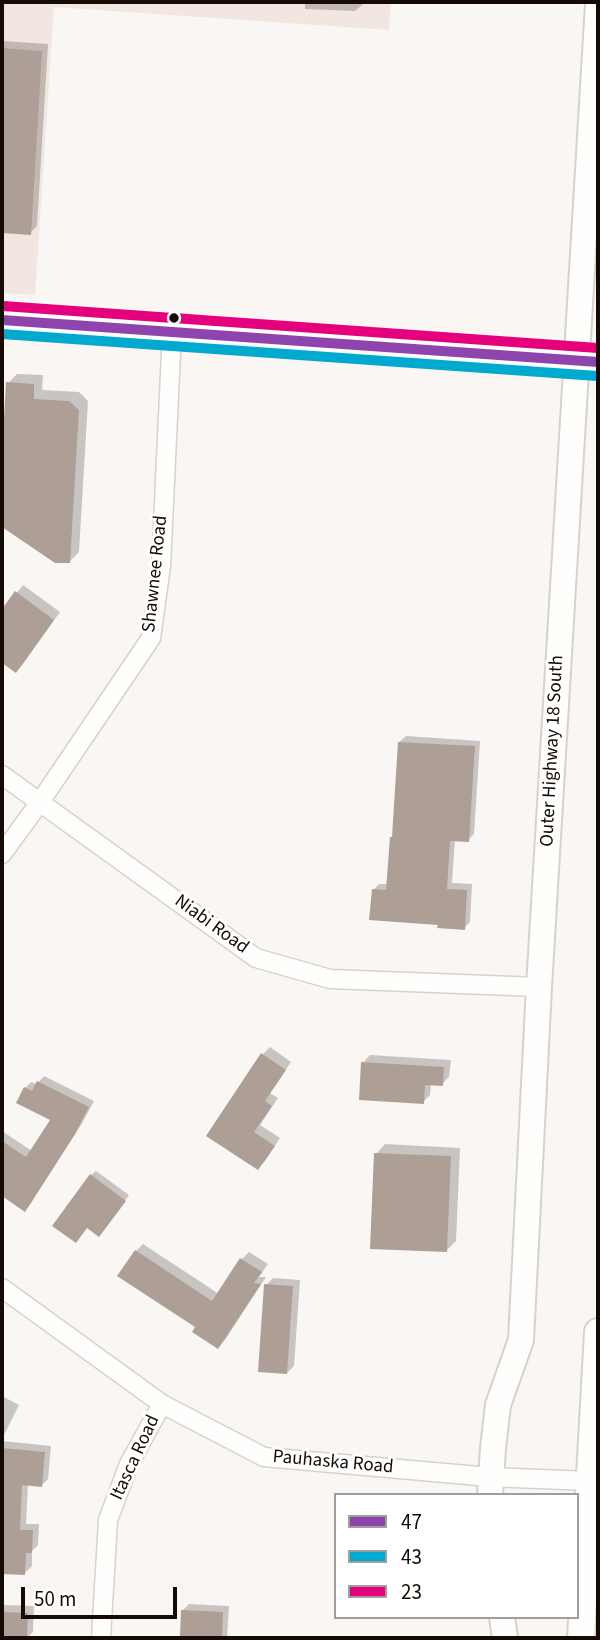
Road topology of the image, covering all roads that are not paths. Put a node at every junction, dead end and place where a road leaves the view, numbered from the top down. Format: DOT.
graph roads {
  1 [pos="598,4"];
  2 [pos="2,320"];
  3 [pos="172,331"];
  4 [pos="587,361"];
  5 [pos="2,775"];
  6 [pos="40,802"];
  7 [pos="2,854"];
  8 [pos="539,987"];
  9 [pos="2,1288"];
  10 [pos="598,1332"];
  11 [pos="162,1404"];
  12 [pos="589,1481"];
  13 [pos="490,1486"];
  14 [pos="502,1619"];
  15 [pos="101,1638"];
  16 [pos="505,1638"];
  17 [pos="581,1638"];
  1 -- 4 [label="street, Outer Highway 18 South"];
  2 -- 3 [label="street"];
  3 -- 4 [label="street"];
  3 -- 6 [label="street, Shawnee Road"];
  4 -- 8 [label="street, Outer Highway 18 South"];
  5 -- 6 [label="street, Niabi Road"];
  6 -- 7 [label="street, Shawnee Road"];
  6 -- 8 [label="street, Niabi Road"];
  8 -- 13 [label="street, Outer Highway 18 South"];
  9 -- 11 [label="street, Pauhaska Road"];
  10 -- 12 [label="main road"];
  11 -- 13 [label="street, Pauhaska Road"];
  11 -- 15 [label="street, Itasca Road"];
  12 -- 13 [label="street, Pauhaska Road"];
  12 -- 17 [label="main road"];
  14 -- 16 [label="street"];
}
